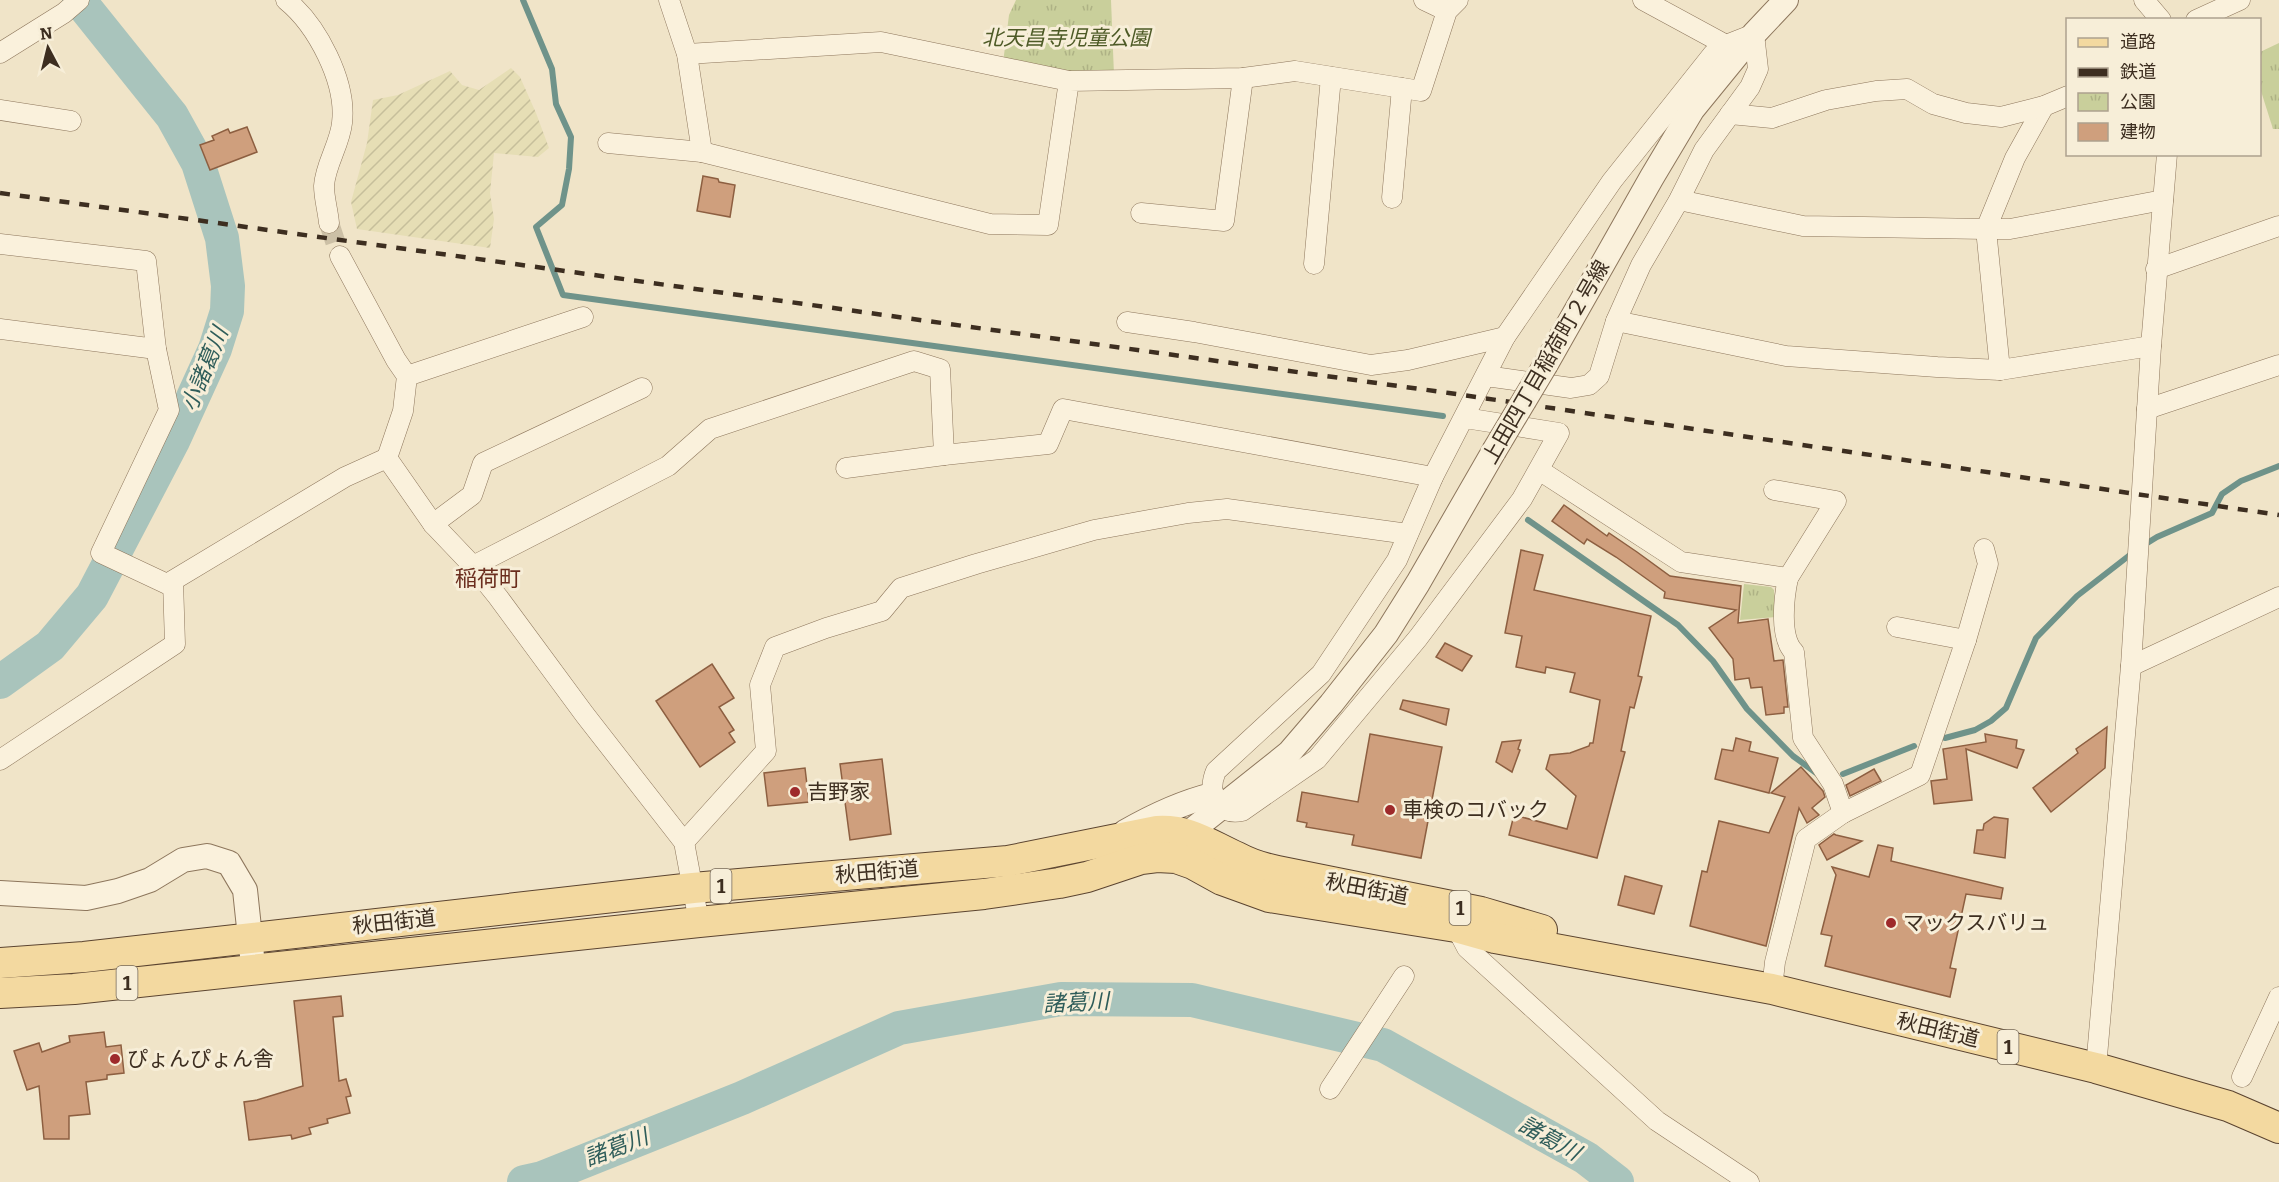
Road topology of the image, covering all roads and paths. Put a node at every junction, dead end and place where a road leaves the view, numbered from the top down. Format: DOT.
graph roads {
  1 [pos="286,0"];
  2 [pos="669,0"];
  3 [pos="1424,0"];
  4 [pos="1643,0"];
  5 [pos="1786,0"];
  6 [pos="2144,0"];
  7 [pos="2240,0"];
  8 [pos="1452,5"];
  9 [pos="72,6"];
  10 [pos="2159,18"];
  11 [pos="2200,18"];
  12 [pos="1754,34"];
  13 [pos="1726,45"];
  14 [pos="0,53"];
  15 [pos="687,54"];
  16 [pos="1331,77"];
  17 [pos="1243,78"];
  18 [pos="1069,81"];
  19 [pos="1402,88"];
  20 [pos="2066,96"];
  21 [pos="2043,106"];
  22 [pos="0,110"];
  23 [pos="1730,114"];
  24 [pos="71,121"];
  25 [pos="608,143"];
  26 [pos="702,152"];
  27 [pos="2167,156"];
  28 [pos="1392,198"];
  29 [pos="1680,200"];
  30 [pos="2163,200"];
  31 [pos="1141,213"];
  32 [pos="329,223"];
  33 [pos="2279,226"];
  34 [pos="1986,229"];
  35 [pos="0,244"];
  36 [pos="340,256"];
  37 [pos="1314,264"];
  38 [pos="2156,269"];
  39 [pos="583,317"];
  40 [pos="1616,321"];
  41 [pos="1127,322"];
  42 [pos="0,328"];
  43 [pos="1504,337"];
  44 [pos="2151,346"];
  45 [pos="156,349"];
  46 [pos="2279,365"];
  47 [pos="2000,370"];
  48 [pos="407,376"];
  49 [pos="1486,376"];
  50 [pos="642,388"];
  51 [pos="2147,409"];
  52 [pos="1465,418"];
  53 [pos="944,455"];
  54 [pos="387,458"];
  55 [pos="846,468"];
  56 [pos="1539,470"];
  57 [pos="1433,477"];
  58 [pos="1774,490"];
  59 [pos="433,524"];
  60 [pos="1408,534"];
  61 [pos="1984,549"];
  62 [pos="473,566"];
  63 [pos="1788,578"];
  64 [pos="173,581"];
  65 [pos="2279,597"];
  66 [pos="1897,627"];
  67 [pos="1966,640"];
  68 [pos="2131,666"];
  69 [pos="0,760"];
  70 [pos="1216,801"];
  71 [pos="1843,813"];
  72 [pos="1189,834"];
  73 [pos="1109,840"];
  74 [pos="684,842"];
  75 [pos="1141,859"];
  76 [pos="1215,861"];
  77 [pos="693,888"];
  78 [pos="0,893"];
  79 [pos="699,922"];
  80 [pos="1456,927"];
  81 [pos="251,938"];
  82 [pos="0,963"];
  83 [pos="253,969"];
  84 [pos="1404,976"];
  85 [pos="1733,981"];
  86 [pos="1772,989"];
  87 [pos="0,993"];
  88 [pos="2279,997"];
  89 [pos="2096,1068"];
  90 [pos="2242,1077"];
  91 [pos="1330,1089"];
  92 [pos="2279,1128"];
  93 [pos="1749,1182"];
  1 -- 32 [label="street"];
  2 -- 15 [label="street"];
  3 -- 8 [label="street"];
  4 -- 13 [label="street"];
  5 -- 12 [label="street, 上田四丁目稲荷町２号線"];
  6 -- 10 [label="street"];
  7 -- 11 [label="street"];
  8 -- 19 [label="street"];
  9 -- 14 [label="street"];
  12 -- 13 [label="street"];
  12 -- 23 [label="street"];
  12 -- 70 [label="street, 上田四丁目稲荷町２号線, bridge"];
  13 -- 43 [label="street"];
  15 -- 18 [label="street"];
  15 -- 26 [label="street"];
  16 -- 17 [label="street"];
  16 -- 19 [label="street"];
  16 -- 37 [label="street"];
  17 -- 18 [label="street"];
  17 -- 31 [label="street"];
  18 -- 26 [label="street"];
  19 -- 28 [label="street"];
  20 -- 21 [label="street"];
  21 -- 23 [label="street"];
  21 -- 34 [label="street"];
  22 -- 24 [label="street"];
  23 -- 29 [label="street"];
  25 -- 26 [label="street"];
  27 -- 30 [label="street"];
  29 -- 34 [label="street"];
  29 -- 40 [label="street"];
  30 -- 34 [label="street"];
  30 -- 38 [label="street"];
  33 -- 38 [label="street"];
  34 -- 47 [label="street"];
  35 -- 45 [label="street"];
  36 -- 48 [label="street"];
  38 -- 44 [label="street"];
  39 -- 48 [label="street"];
  40 -- 47 [label="street"];
  40 -- 49 [label="street"];
  41 -- 43 [label="street"];
  42 -- 45 [label="street"];
  43 -- 49 [label="street"];
  44 -- 47 [label="street"];
  44 -- 51 [label="street"];
  45 -- 64 [label="street"];
  46 -- 51 [label="street"];
  48 -- 54 [label="street"];
  49 -- 52 [label="street"];
  50 -- 59 [label="street"];
  51 -- 68 [label="street"];
  52 -- 56 [label="street"];
  52 -- 57 [label="street"];
  53 -- 55 [label="street"];
  53 -- 57 [label="street"];
  53 -- 62 [label="street"];
  54 -- 59 [label="street"];
  54 -- 64 [label="street"];
  56 -- 63 [label="street"];
  56 -- 70 [label="street"];
  57 -- 60 [label="street"];
  58 -- 63 [label="street"];
  59 -- 62 [label="street"];
  60 -- 70 [label="street"];
  60 -- 74 [label="street"];
  61 -- 67 [label="street"];
  62 -- 74 [label="street"];
  63 -- 71 [label="street"];
  64 -- 69 [label="street"];
  65 -- 68 [label="street"];
  66 -- 67 [label="street"];
  67 -- 71 [label="street"];
  68 -- 89 [label="street"];
  70 -- 72 [label="street"];
  70 -- 73 [label="street"];
  70 -- 76 [label="street"];
  71 -- 86 [label="street"];
  72 -- 73 [label="main road, 秋田街道 / 1"];
  72 -- 75 [label="street"];
  72 -- 76 [label="main road, 秋田街道 / 1"];
  73 -- 77 [label="main road, 秋田街道 / 1"];
  74 -- 77 [label="street"];
  75 -- 76 [label="main road, 秋田街道 / 1"];
  75 -- 79 [label="main road, 秋田街道 / 1"];
  76 -- 80 [label="main road, 秋田街道 / 1"];
  76 -- 85 [label="main road, 秋田街道 / 1"];
  77 -- 79 [label="street"];
  77 -- 81 [label="main road, 秋田街道 / 1"];
  78 -- 81 [label="street"];
  79 -- 83 [label="main road, 秋田街道 / 1"];
  80 -- 85 [label="main road, 秋田街道 / 1"];
  80 -- 93 [label="street"];
  81 -- 82 [label="main road, 秋田街道 / 1"];
  81 -- 83 [label="street"];
  83 -- 87 [label="main road, 秋田街道 / 1"];
  84 -- 91 [label="street"];
  85 -- 86 [label="main road, 秋田街道 / 1"];
  86 -- 89 [label="main road, 秋田街道 / 1"];
  88 -- 90 [label="street"];
  89 -- 92 [label="main road, 秋田街道 / 1"];
}
